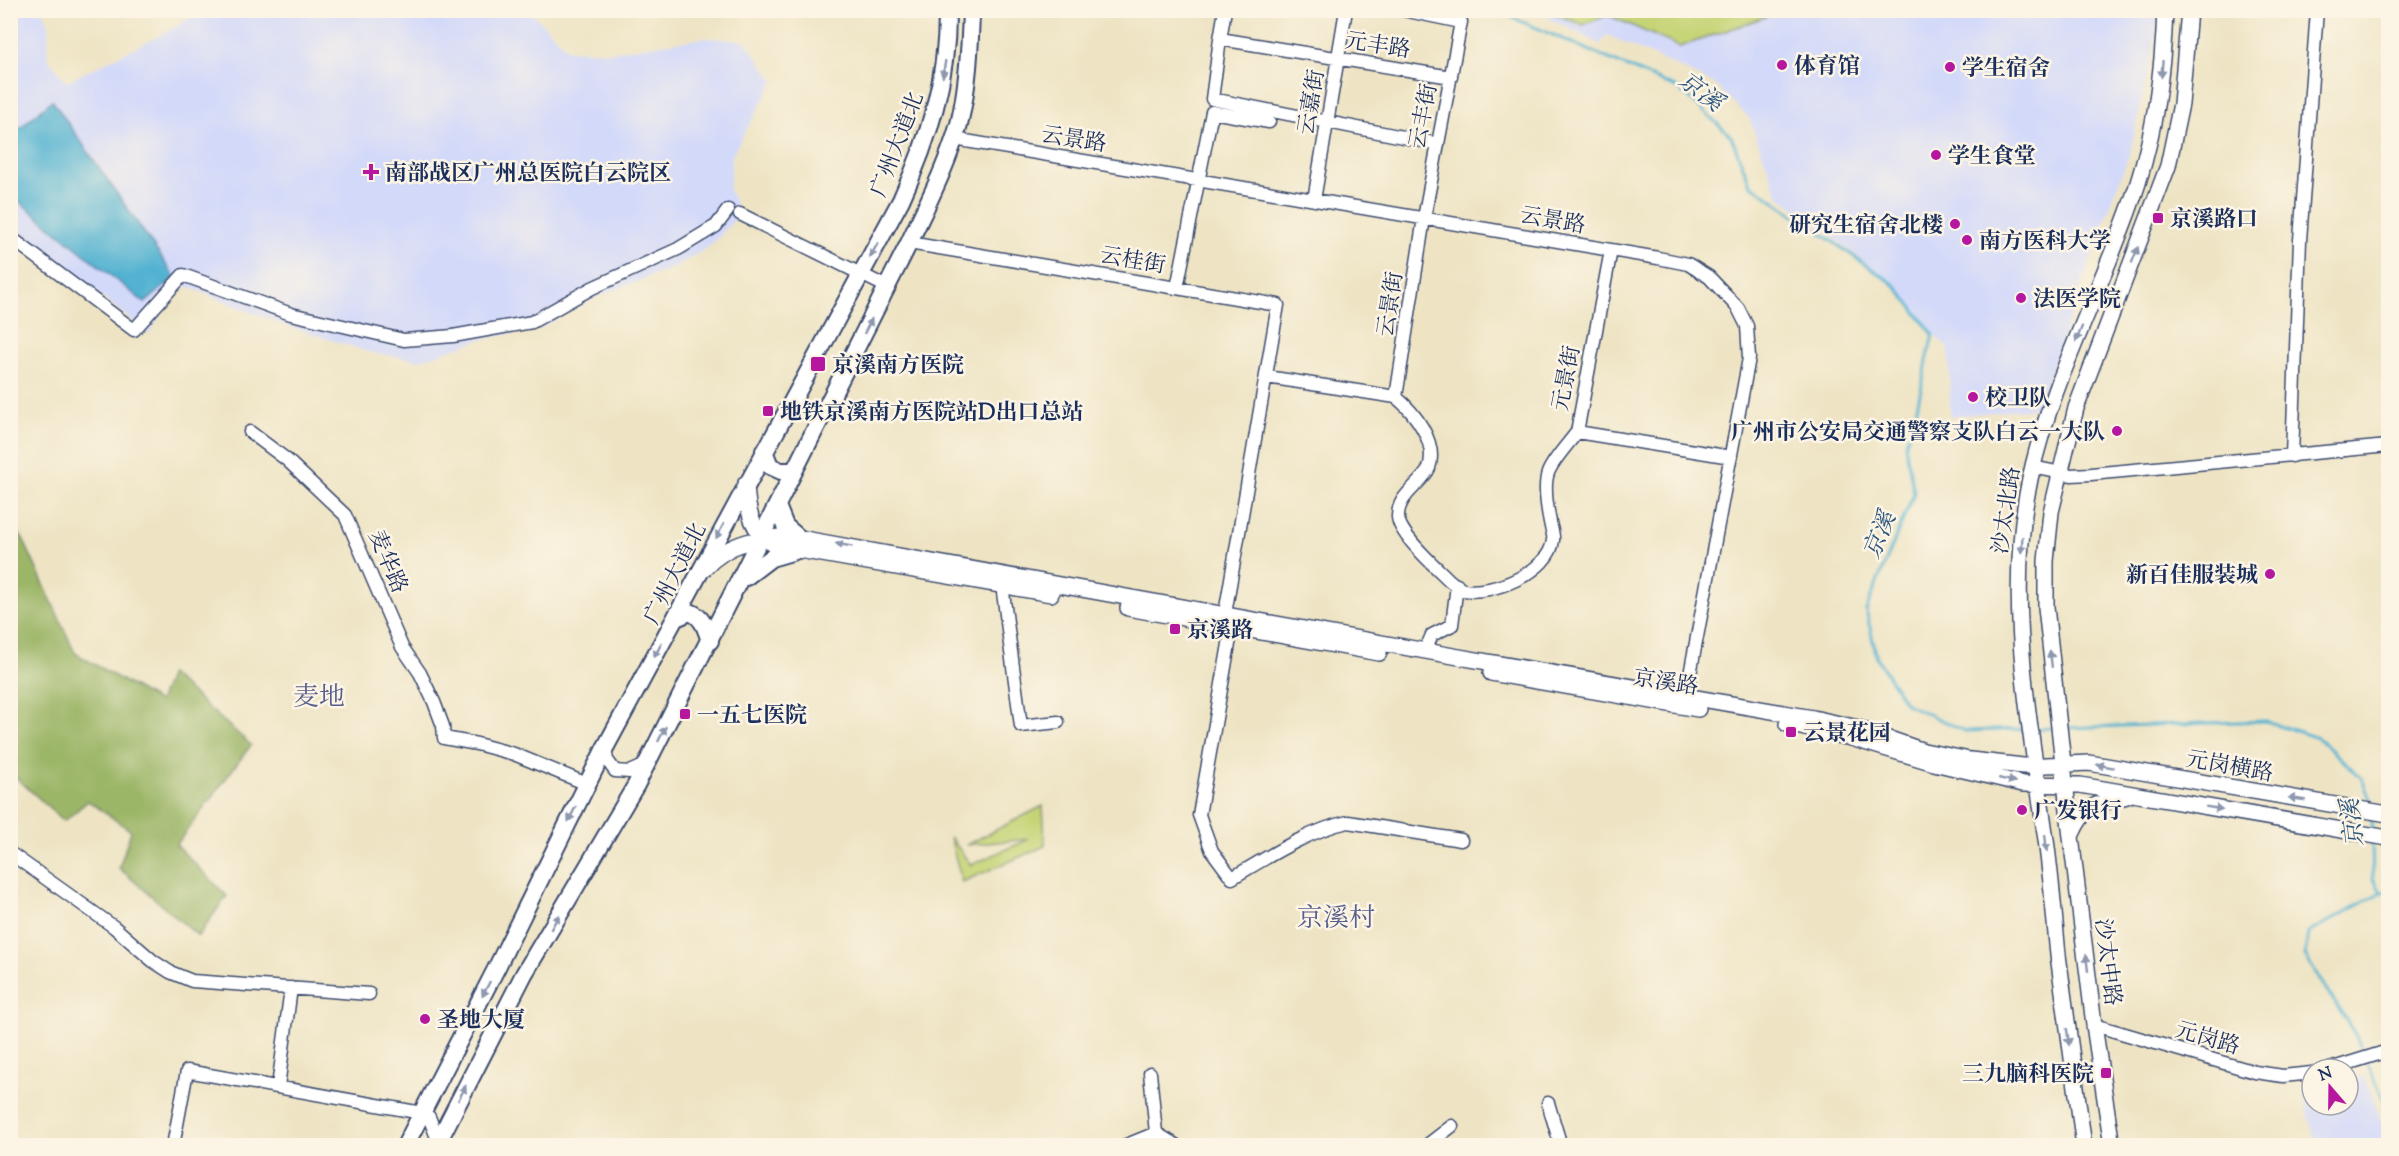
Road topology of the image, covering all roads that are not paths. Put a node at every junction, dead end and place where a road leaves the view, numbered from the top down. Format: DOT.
graph roads {
  1 [pos="947,10"];
  2 [pos="971,10"];
  3 [pos="1225,10"];
  4 [pos="1346,10"];
  5 [pos="1403,10"];
  6 [pos="2165,10"];
  7 [pos="2189,10"];
  8 [pos="2317,10"];
  9 [pos="1461,22"];
  10 [pos="1220,39"];
  11 [pos="1338,59"];
  12 [pos="1451,77"];
  13 [pos="1328,121"];
  14 [pos="1269,122"];
  15 [pos="954,139"];
  16 [pos="1438,144"];
  17 [pos="1198,180"];
  18 [pos="1314,200"];
  19 [pos="1424,218"];
  20 [pos="10,237"];
  21 [pos="909,243"];
  22 [pos="1611,250"];
  23 [pos="861,275"];
  24 [pos="887,287"];
  25 [pos="1177,288"];
  26 [pos="1267,377"];
  27 [pos="1396,397"];
  28 [pos="250,432"];
  29 [pos="1577,432"];
  30 [pos="2388,446"];
  31 [pos="764,451"];
  32 [pos="2292,456"];
  33 [pos="1731,457"];
  34 [pos="2033,467"];
  35 [pos="794,471"];
  36 [pos="2059,473"];
  37 [pos="746,483"];
  38 [pos="777,506"];
  39 [pos="761,537"];
  40 [pos="797,544"];
  41 [pos="695,580"];
  42 [pos="1002,585"];
  43 [pos="1457,585"];
  44 [pos="734,591"];
  45 [pos="676,618"];
  46 [pos="1228,620"];
  47 [pos="710,641"];
  48 [pos="1425,651"];
  49 [pos="1686,696"];
  50 [pos="1058,723"];
  51 [pos="605,748"];
  52 [pos="2064,763"];
  53 [pos="646,765"];
  54 [pos="2036,765"];
  55 [pos="587,784"];
  56 [pos="2067,784"];
  57 [pos="2038,785"];
  58 [pos="2214,785"];
  59 [pos="2136,794"];
  60 [pos="2185,804"];
  61 [pos="2388,814"];
  62 [pos="2071,837"];
  63 [pos="2388,837"];
  64 [pos="1461,840"];
  65 [pos="10,853"];
  66 [pos="291,988"];
  67 [pos="369,994"];
  68 [pos="2094,1025"];
  69 [pos="2385,1052"];
  70 [pos="2360,1060"];
  71 [pos="1150,1073"];
  72 [pos="2300,1074"];
  73 [pos="278,1087"];
  74 [pos="1548,1103"];
  75 [pos="422,1113"];
  76 [pos="1452,1126"];
  77 [pos="1156,1132"];
  78 [pos="437,1143"];
  79 [pos="173,1146"];
  80 [pos="405,1146"];
  81 [pos="1124,1146"];
  82 [pos="1177,1146"];
  83 [pos="1426,1146"];
  84 [pos="1561,1146"];
  85 [pos="2084,1146"];
  86 [pos="2112,1146"];
  1 -- 23 [label="highway, 广州大道北, one-way"];
  2 -- 15 [label="highway"];
  3 -- 10 [label="street"];
  4 -- 11 [label="street, 云嘉街"];
  5 -- 9 [label="street, 元丰路"];
  6 -- 34 [label="main road, 沙太北路, one-way"];
  36 -- 7 [label="main road, 沙太北路, one-way"];
  8 -- 32 [label="street"];
  9 -- 12 [label="street, 云丰街"];
  10 -- 11 [label="street, 元丰路"];
  10 -- 13 [label="street"];
  11 -- 12 [label="street, 元丰路"];
  11 -- 13 [label="street, 云嘉街"];
  12 -- 16 [label="street, 云丰街"];
  13 -- 16 [label="street"];
  13 -- 18 [label="street, 云嘉街"];
  14 -- 17 [label="street"];
  15 -- 17 [label="street, 云景路"];
  15 -- 21 [label="highway"];
  16 -- 19 [label="street, 云丰街"];
  17 -- 18 [label="street, 云景路"];
  17 -- 25 [label="street"];
  18 -- 19 [label="street, 云景路"];
  19 -- 22 [label="street, 云景路"];
  19 -- 27 [label="street, 云景街"];
  20 -- 23 [label="street"];
  21 -- 24 [label="highway"];
  21 -- 25 [label="street, 云桂街"];
  22 -- 29 [label="street, 元景街"];
  22 -- 33 [label="street, 云景路"];
  23 -- 24 [label="street"];
  23 -- 31 [label="highway, 广州大道北"];
  35 -- 24 [label="highway, one-way"];
  25 -- 26 [label="street, 云桂街"];
  26 -- 27 [label="street"];
  26 -- 46 [label="street, 云桂街"];
  27 -- 43 [label="street"];
  28 -- 55 [label="street, 麦华路"];
  29 -- 33 [label="street, 元景街"];
  29 -- 43 [label="street"];
  30 -- 32 [label="street"];
  31 -- 35 [label="highway"];
  31 -- 37 [label="highway, 广州大道北"];
  32 -- 36 [label="street"];
  33 -- 49 [label="street, 云景路"];
  34 -- 36 [label="street"];
  34 -- 54 [label="main road, 沙太北路, one-way"];
  35 -- 38 [label="highway"];
  52 -- 36 [label="main road, 沙太北路, one-way"];
  37 -- 39 [label="main road"];
  37 -- 41 [label="highway, 广州大道北, one-way"];
  38 -- 39 [label="highway"];
  38 -- 40 [label="highway"];
  39 -- 40 [label="main road, 京溪路"];
  39 -- 41 [label="main road, 京溪路"];
  39 -- 44 [label="highway"];
  40 -- 42 [label="main road, 京溪路"];
  40 -- 44 [label="highway"];
  46 -- 40 [label="main road, 京溪路, one-way"];
  41 -- 45 [label="highway, 广州大道北"];
  42 -- 46 [label="main road, 京溪路"];
  42 -- 50 [label="street"];
  43 -- 48 [label="street"];
  44 -- 47 [label="highway"];
  45 -- 47 [label="highway"];
  45 -- 51 [label="highway, 广州大道北, one-way"];
  46 -- 48 [label="main road, 京溪路"];
  46 -- 57 [label="main road, 京溪路, one-way"];
  46 -- 64 [label="street, 云桂街"];
  53 -- 47 [label="highway, one-way"];
  48 -- 49 [label="main road, 京溪路"];
  49 -- 54 [label="main road, 京溪路"];
  51 -- 53 [label="street"];
  51 -- 55 [label="highway, 广州大道北"];
  52 -- 54 [label="main road, 京溪路"];
  52 -- 56 [label="main road, 沙太北路"];
  58 -- 52 [label="main road, 元岗横路, one-way"];
  78 -- 53 [label="highway, one-way"];
  54 -- 57 [label="main road, 沙太北路"];
  55 -- 75 [label="highway, 广州大道北, one-way"];
  56 -- 57 [label="main road, 京溪路"];
  56 -- 59 [label="main road, 元岗横路"];
  56 -- 62 [label="main road, 沙太中路"];
  57 -- 85 [label="main road, one-way"];
  58 -- 60 [label="main road"];
  61 -- 58 [label="main road, 元岗横路, one-way"];
  59 -- 60 [label="main road, 元岗横路"];
  59 -- 62 [label="main road"];
  60 -- 63 [label="main road, 元岗横路, one-way"];
  68 -- 62 [label="main road, 沙太中路, one-way"];
  65 -- 66 [label="street"];
  66 -- 67 [label="street"];
  66 -- 73 [label="street"];
  68 -- 72 [label="street, 元岗路"];
  68 -- 86 [label="main road, 沙太中路"];
  69 -- 70 [label="street"];
  71 -- 77 [label="street"];
  73 -- 75 [label="street"];
  73 -- 79 [label="street"];
  74 -- 84 [label="street"];
  75 -- 78 [label="street"];
  75 -- 80 [label="highway, 广州大道北"];
  76 -- 83 [label="street"];
  77 -- 81 [label="street"];
  77 -- 82 [label="street"];
}
